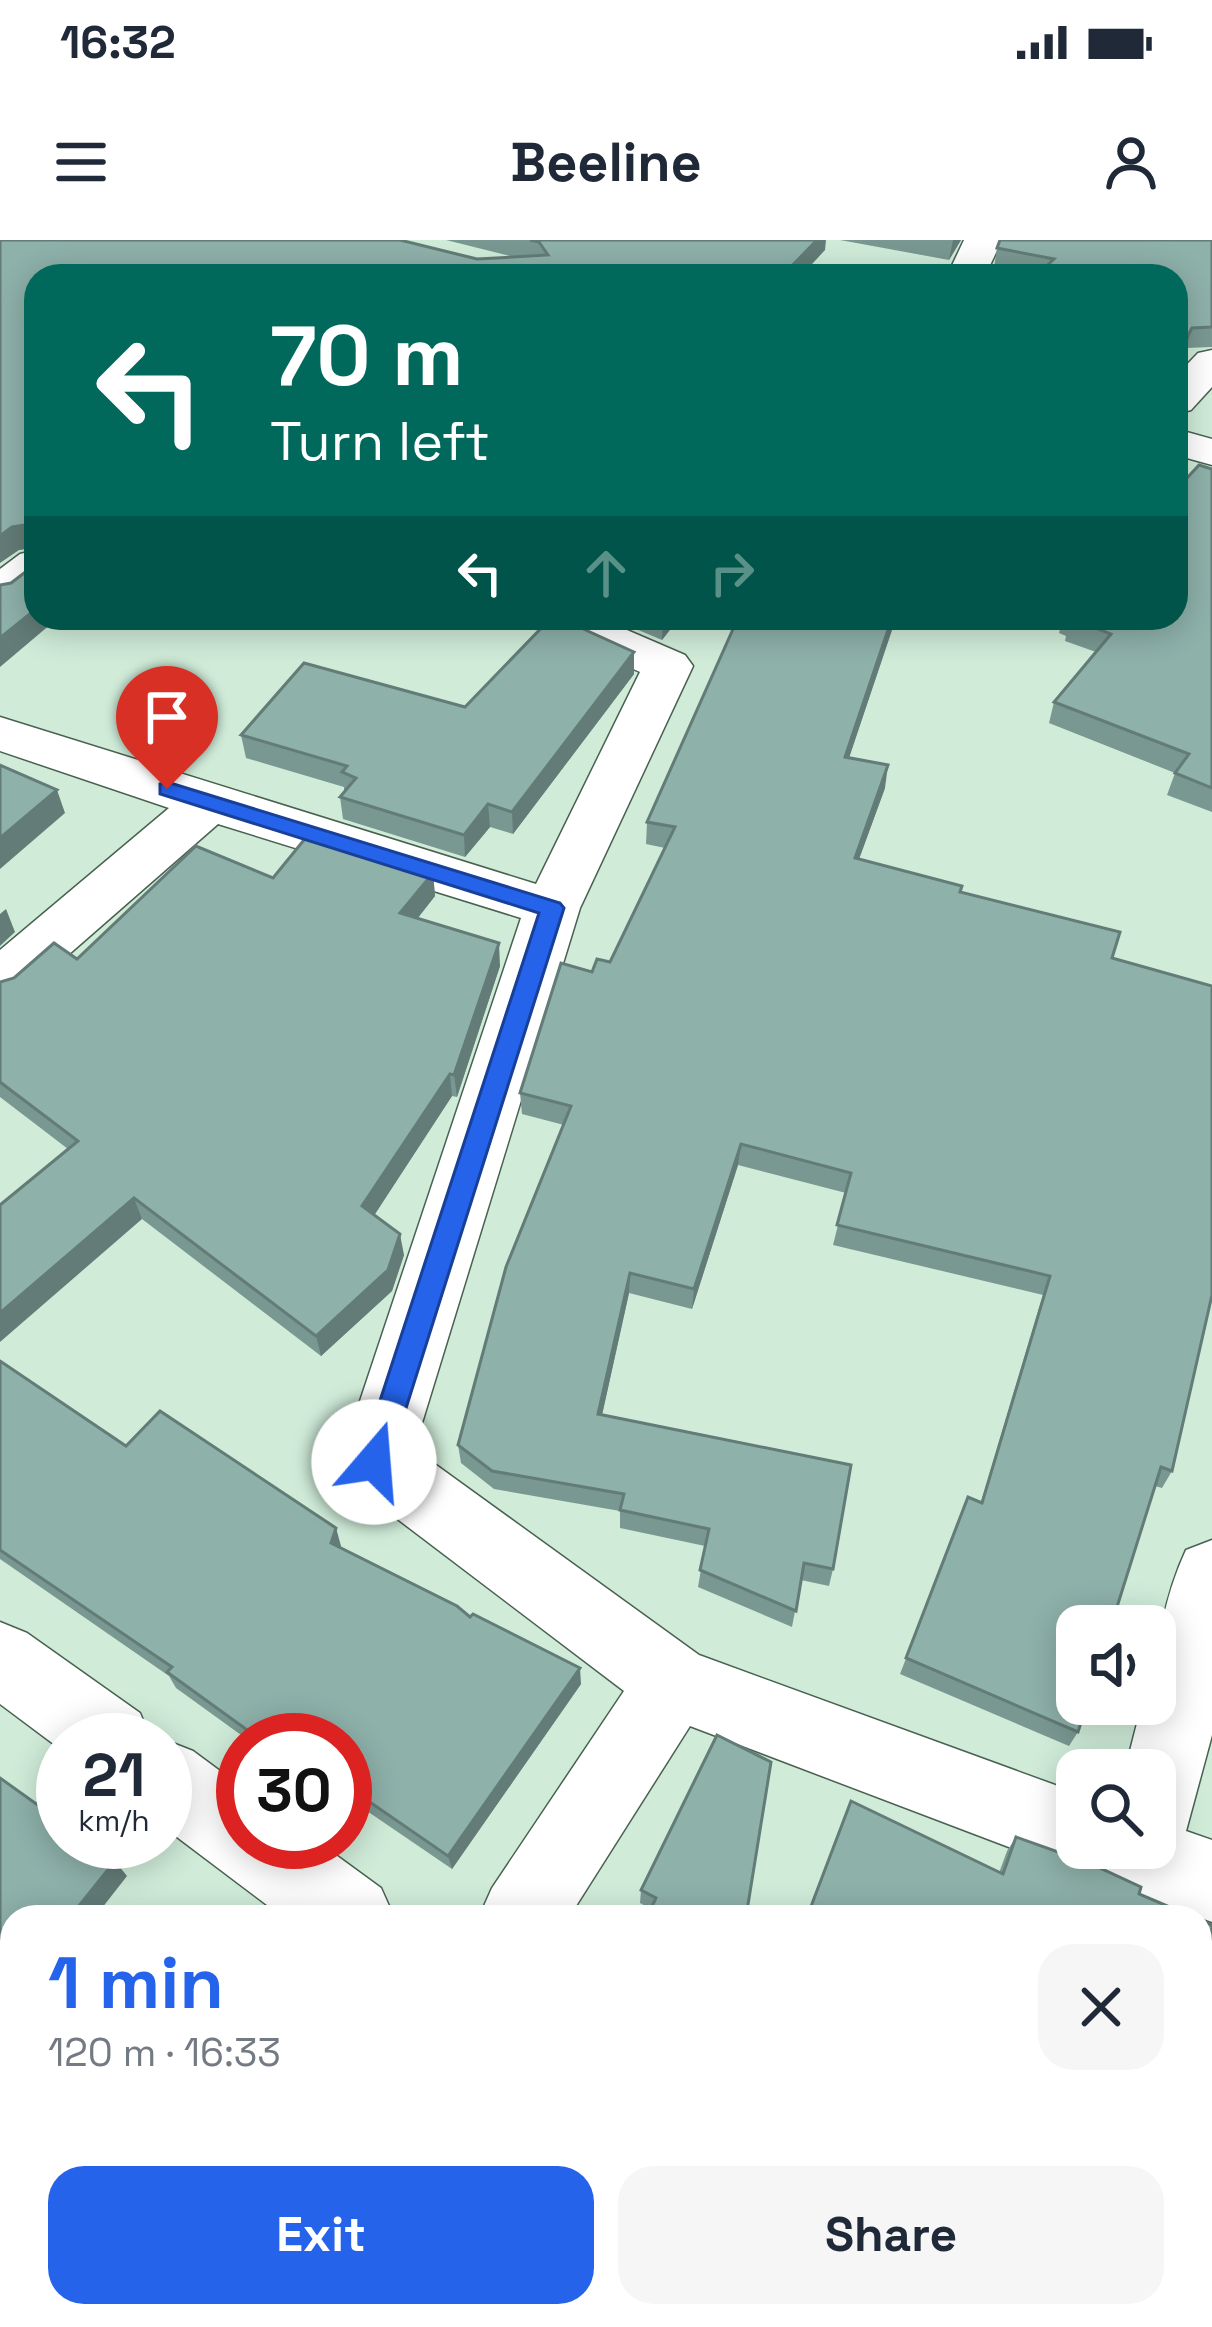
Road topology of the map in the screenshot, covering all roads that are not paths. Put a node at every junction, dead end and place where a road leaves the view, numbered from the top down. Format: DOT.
graph roads {
  1 [pos="1212,362"];
  2 [pos="1188,388"];
  3 [pos="586,630"];
  4 [pos="0,733"];
  5 [pos="209,803"];
  6 [pos="552,908"];
  7 [pos="0,982"];
  8 [pos="1212,1574"];
  9 [pos="0,1658"];
  10 [pos="674,1683"];
  11 [pos="75,1713"];
  12 [pos="1167,1749"];
  13 [pos="1056,1816"];
  14 [pos="287,1869"];
  15 [pos="336,1905"];
  16 [pos="529,1905"];
  1 -- 2 [label="street"];
  3 -- 6 [label="street"];
  4 -- 5 [label="street"];
  5 -- 6 [label="street"];
  5 -- 7 [label="street"];
  6 -- 10 [label="street"];
  8 -- 12 [label="street"];
  9 -- 11 [label="street"];
  10 -- 13 [label="street"];
  10 -- 16 [label="street"];
  14 -- 15 [label="street"];
}
